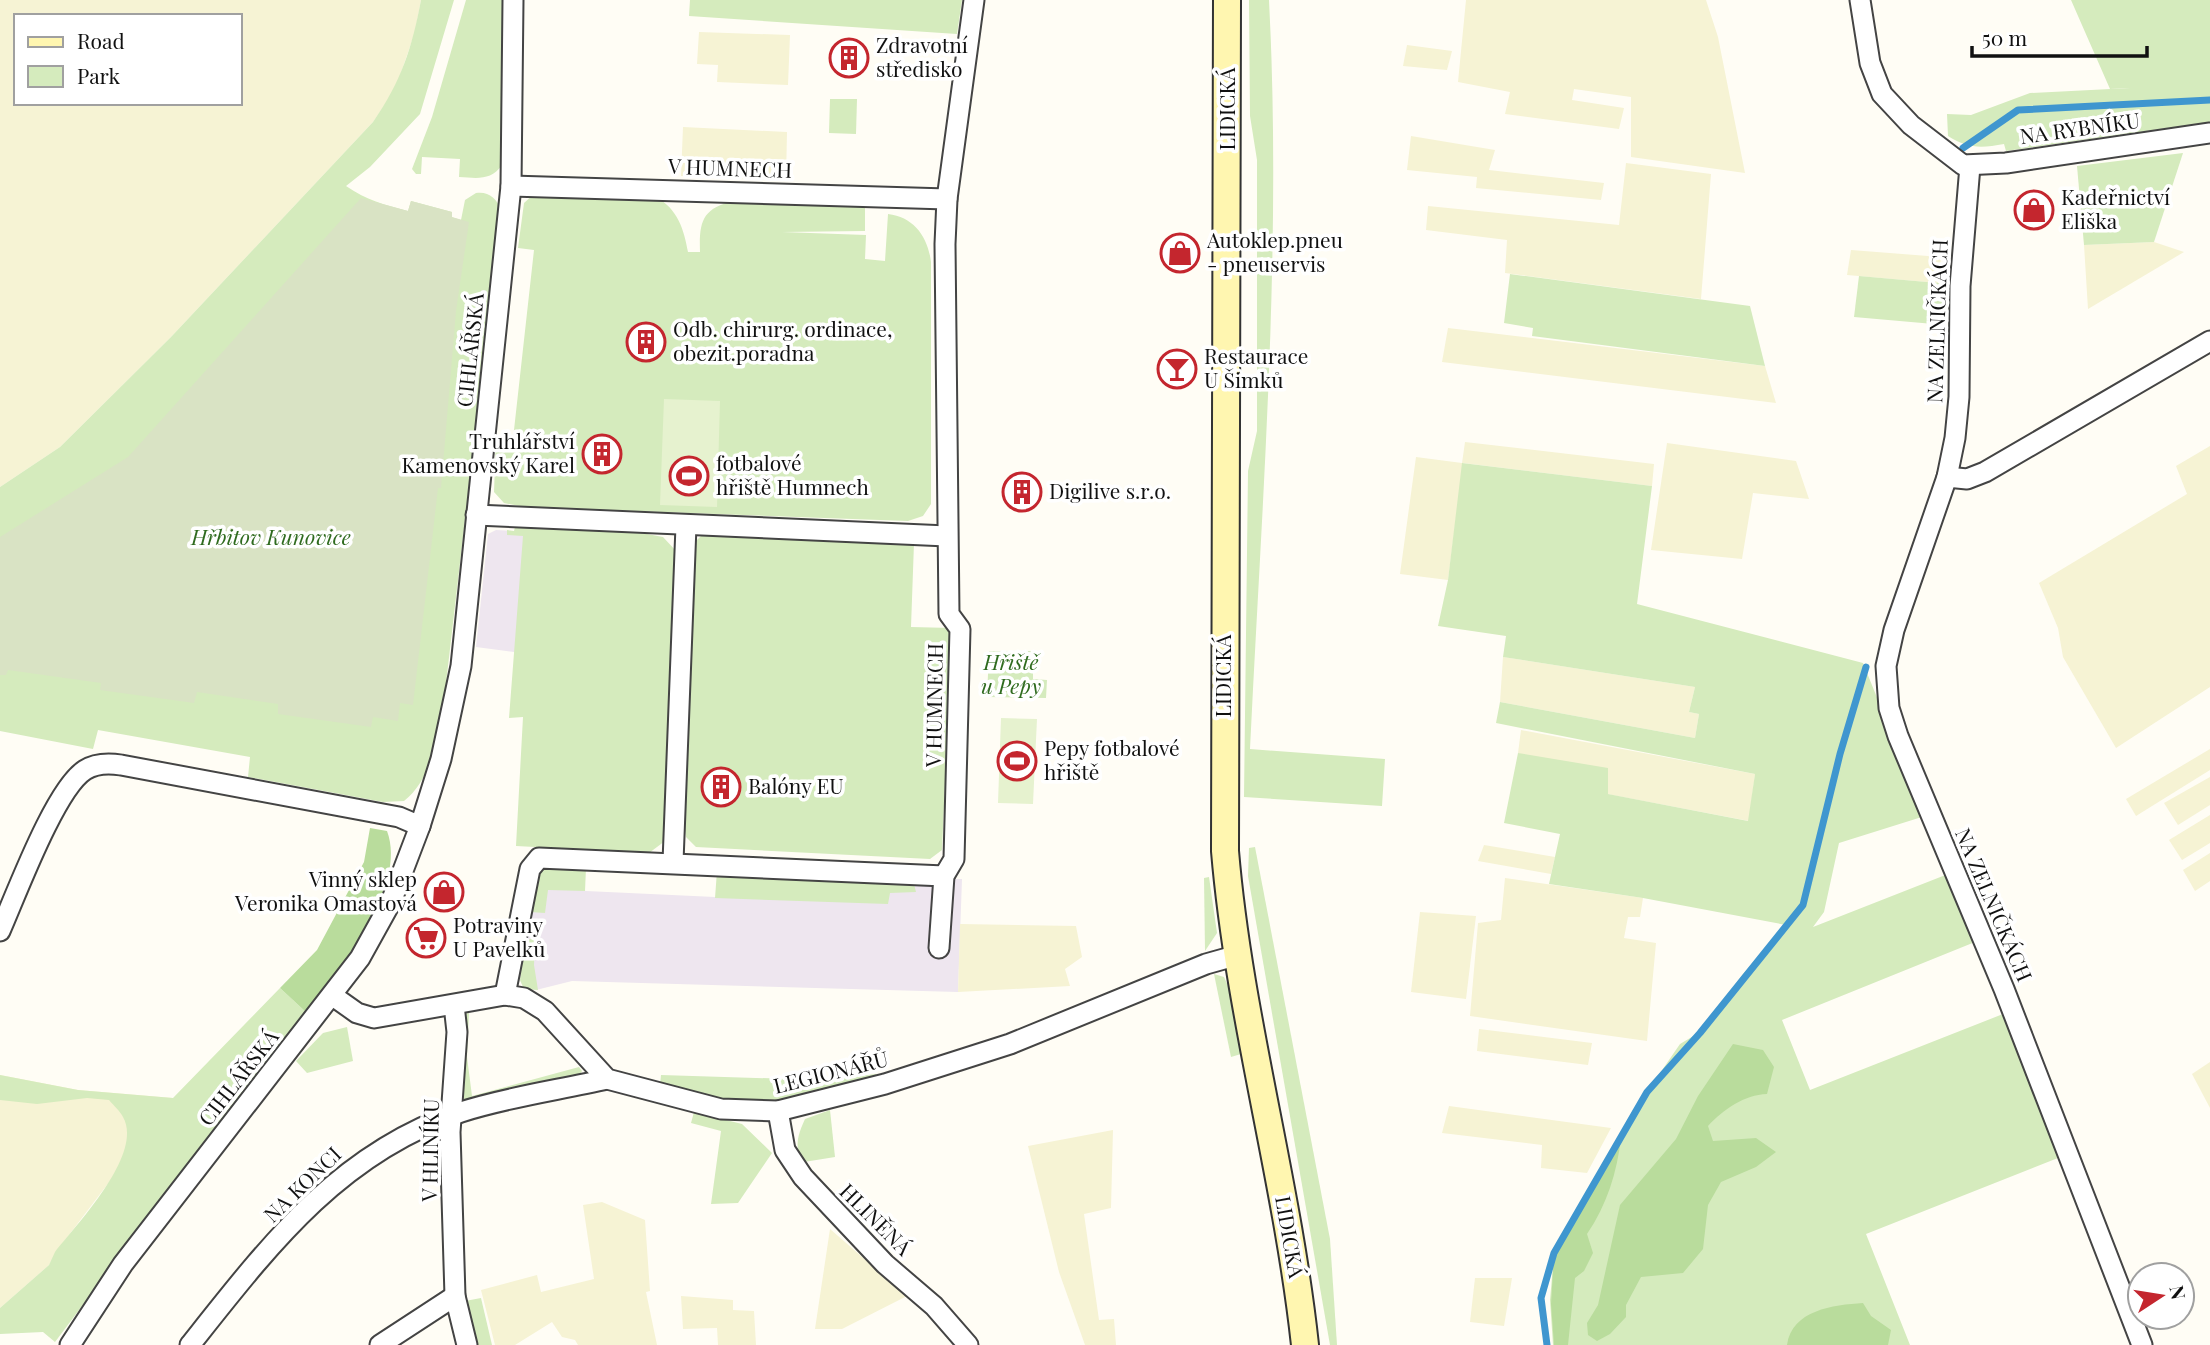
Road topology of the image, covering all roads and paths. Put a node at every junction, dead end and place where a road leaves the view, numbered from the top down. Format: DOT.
graph roads {
  1 [pos="513,0"];
  2 [pos="974,0"];
  3 [pos="1227,0"];
  4 [pos="1860,0"];
  5 [pos="2210,133"];
  6 [pos="1963,164"];
  7 [pos="511,186"];
  8 [pos="947,199"];
  9 [pos="2210,341"];
  10 [pos="1947,477"];
  11 [pos="476,515"];
  12 [pos="686,526"];
  13 [pos="947,536"];
  14 [pos="420,826"];
  15 [pos="673,862"];
  16 [pos="944,876"];
  17 [pos="0,931"];
  18 [pos="939,948"];
  19 [pos="1238,955"];
  20 [pos="505,995"];
  21 [pos="332,996"];
  22 [pos="454,1005"];
  23 [pos="607,1079"];
  24 [pos="778,1111"];
  25 [pos="451,1116"];
  26 [pos="455,1296"];
  27 [pos="70,1345"];
  28 [pos="190,1345"];
  29 [pos="380,1345"];
  30 [pos="467,1345"];
  31 [pos="968,1345"];
  32 [pos="1305,1345"];
  33 [pos="2142,1345"];
  1 -- 7 [label="street, CIHLÁŘSKÁ"];
  2 -- 8 [label="street, V HUMNECH"];
  3 -- 19 [label="main road, LIDICKÁ"];
  4 -- 6 [label="street"];
  5 -- 6 [label="street, NA RYBNÍKU"];
  6 -- 10 [label="street, NA ZELNIČKÁCH"];
  7 -- 8 [label="street, V HUMNECH"];
  7 -- 11 [label="street, CIHLÁŘSKÁ"];
  8 -- 13 [label="street, V HUMNECH"];
  9 -- 10 [label="street"];
  10 -- 33 [label="street, NA ZELNIČKÁCH"];
  11 -- 12 [label="street"];
  11 -- 14 [label="street, CIHLÁŘSKÁ"];
  12 -- 13 [label="street"];
  12 -- 15 [label="street"];
  13 -- 16 [label="street, V HUMNECH"];
  14 -- 17 [label="street"];
  14 -- 21 [label="street, CIHLÁŘSKÁ"];
  15 -- 16 [label="street"];
  15 -- 20 [label="street"];
  16 -- 18 [label="street, V HUMNECH"];
  19 -- 24 [label="street, LEGIONÁŘŮ"];
  19 -- 32 [label="main road, LIDICKÁ"];
  20 -- 22 [label="street"];
  20 -- 23 [label="street"];
  21 -- 22 [label="street"];
  21 -- 27 [label="street, CIHLÁŘSKÁ"];
  22 -- 25 [label="street, V HLINÍKU"];
  23 -- 24 [label="street, LEGIONÁŘŮ"];
  23 -- 25 [label="street, NA KONCI"];
  24 -- 31 [label="street, HLINĚNÁ"];
  25 -- 26 [label="street, V HLINÍKU"];
  25 -- 28 [label="street, NA KONCI"];
  26 -- 29 [label="street"];
  26 -- 30 [label="street, V HLINÍKU"];
}
